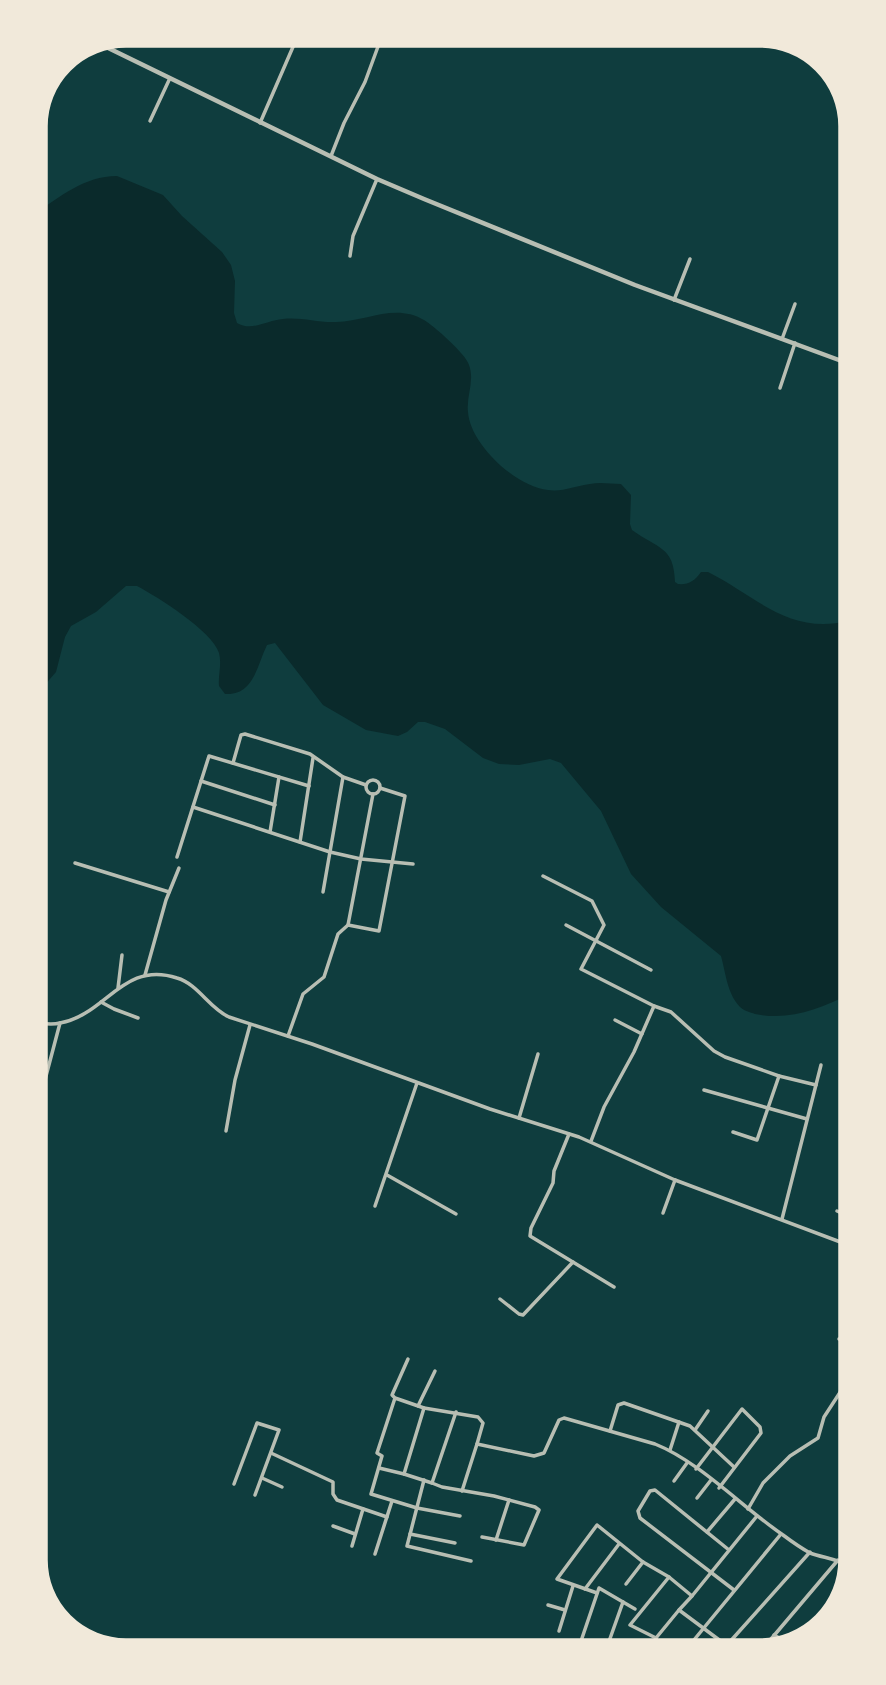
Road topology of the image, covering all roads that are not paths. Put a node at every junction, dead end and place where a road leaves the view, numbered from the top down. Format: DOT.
graph roads {
  1 [pos="294,45"];
  2 [pos="378,45"];
  3 [pos="107,48"];
  4 [pos="170,78"];
  5 [pos="150,121"];
  6 [pos="260,123"];
  7 [pos="331,156"];
  8 [pos="377,179"];
  9 [pos="350,256"];
  10 [pos="690,259"];
  11 [pos="674,300"];
  12 [pos="795,304"];
  13 [pos="782,338"];
  14 [pos="795,344"];
  15 [pos="840,360"];
  16 [pos="780,388"];
  17 [pos="313,758"];
  18 [pos="233,763"];
  19 [pos="279,777"];
  20 [pos="343,777"];
  21 [pos="201,781"];
  22 [pos="366,785"];
  23 [pos="309,786"];
  24 [pos="380,788"];
  25 [pos="373,794"];
  26 [pos="275,805"];
  27 [pos="193,807"];
  28 [pos="270,832"];
  29 [pos="300,842"];
  30 [pos="330,852"];
  31 [pos="177,857"];
  32 [pos="361,859"];
  33 [pos="392,862"];
  34 [pos="75,863"];
  35 [pos="413,864"];
  36 [pos="179,868"];
  37 [pos="542,876"];
  38 [pos="170,892"];
  39 [pos="323,892"];
  40 [pos="348,925"];
  41 [pos="566,925"];
  42 [pos="596,941"];
  43 [pos="122,955"];
  44 [pos="651,970"];
  45 [pos="145,975"];
  46 [pos="118,988"];
  47 [pos="101,1002"];
  48 [pos="654,1006"];
  49 [pos="138,1018"];
  50 [pos="615,1020"];
  51 [pos="46,1023"];
  52 [pos="60,1023"];
  53 [pos="250,1024"];
  54 [pos="642,1034"];
  55 [pos="288,1037"];
  56 [pos="538,1054"];
  57 [pos="821,1065"];
  58 [pos="46,1076"];
  59 [pos="779,1076"];
  60 [pos="417,1083"];
  61 [pos="816,1084"];
  62 [pos="704,1090"];
  63 [pos="768,1108"];
  64 [pos="519,1118"];
  65 [pos="807,1119"];
  66 [pos="226,1131"];
  67 [pos="733,1132"];
  68 [pos="569,1134"];
  69 [pos="591,1141"];
  70 [pos="387,1175"];
  71 [pos="675,1180"];
  72 [pos="375,1206"];
  73 [pos="837,1211"];
  74 [pos="840,1212"];
  75 [pos="663,1213"];
  76 [pos="456,1214"];
  77 [pos="782,1219"];
  78 [pos="840,1241"];
  79 [pos="573,1262"];
  80 [pos="614,1287"];
  81 [pos="500,1299"];
  82 [pos="408,1359"];
  83 [pos="435,1371"];
  84 [pos="840,1392"];
  85 [pos="395,1398"];
  86 [pos="418,1406"];
  87 [pos="424,1408"];
  88 [pos="708,1411"];
  89 [pos="456,1412"];
  90 [pos="679,1422"];
  91 [pos="695,1430"];
  92 [pos="610,1431"];
  93 [pos="477,1444"];
  94 [pos="713,1446"];
  95 [pos="670,1450"];
  96 [pos="271,1453"];
  97 [pos="688,1462"];
  98 [pos="734,1467"];
  99 [pos="379,1468"];
  100 [pos="696,1469"];
  101 [pos="404,1474"];
  102 [pos="262,1478"];
  103 [pos="424,1480"];
  104 [pos="711,1480"];
  105 [pos="674,1481"];
  106 [pos="432,1483"];
  107 [pos="234,1484"];
  108 [pos="282,1487"];
  109 [pos="719,1488"];
  110 [pos="462,1491"];
  111 [pos="255,1495"];
  112 [pos="697,1498"];
  113 [pos="735,1499"];
  114 [pos="509,1500"];
  115 [pos="392,1501"];
  116 [pos="363,1508"];
  117 [pos="416,1508"];
  118 [pos="748,1509"];
  119 [pos="460,1516"];
  120 [pos="757,1516"];
  121 [pos="387,1517"];
  122 [pos="332,1526"];
  123 [pos="707,1532"];
  124 [pos="355,1534"];
  125 [pos="410,1534"];
  126 [pos="781,1534"];
  127 [pos="482,1537"];
  128 [pos="496,1540"];
  129 [pos="454,1543"];
  130 [pos="619,1544"];
  131 [pos="352,1546"];
  132 [pos="729,1550"];
  133 [pos="810,1552"];
  134 [pos="375,1554"];
  135 [pos="838,1560"];
  136 [pos="471,1561"];
  137 [pos="643,1562"];
  138 [pos="712,1572"];
  139 [pos="669,1577"];
  140 [pos="626,1584"];
  141 [pos="574,1585"];
  142 [pos="585,1589"];
  143 [pos="734,1590"];
  144 [pos="597,1593"];
  145 [pos="692,1596"];
  146 [pos="623,1602"];
  147 [pos="548,1605"];
  148 [pos="635,1609"];
  149 [pos="565,1610"];
  150 [pos="679,1610"];
  151 [pos="703,1628"];
  152 [pos="559,1631"];
  153 [pos="736,1635"];
  154 [pos="774,1635"];
  155 [pos="656,1638"];
  156 [pos="779,1638"];
  157 [pos="770,1639"];
  158 [pos="581,1640"];
  159 [pos="610,1640"];
  160 [pos="694,1640"];
  161 [pos="720,1640"];
  162 [pos="732,1640"];
  163 [pos="742,1640"];
  1 -- 6 [label="street"];
  2 -- 7 [label="street"];
  3 -- 4 [label="street"];
  4 -- 5 [label="street"];
  4 -- 6 [label="street"];
  6 -- 7 [label="street"];
  7 -- 8 [label="street"];
  8 -- 9 [label="street"];
  8 -- 11 [label="street"];
  10 -- 11 [label="street"];
  11 -- 13 [label="street"];
  12 -- 13 [label="street"];
  13 -- 14 [label="street"];
  14 -- 15 [label="street"];
  14 -- 16 [label="street"];
  17 -- 18 [label="street"];
  17 -- 20 [label="street"];
  17 -- 23 [label="street"];
  18 -- 19 [label="street"];
  18 -- 21 [label="street"];
  19 -- 23 [label="street"];
  19 -- 26 [label="street"];
  20 -- 22 [label="street"];
  20 -- 30 [label="street"];
  21 -- 26 [label="street"];
  21 -- 27 [label="street"];
  22 -- 24 [label="street"];
  22 -- 25 [label="street"];
  23 -- 29 [label="street"];
  24 -- 25 [label="street"];
  24 -- 33 [label="street"];
  25 -- 32 [label="street"];
  26 -- 28 [label="street"];
  27 -- 28 [label="street"];
  27 -- 31 [label="street"];
  28 -- 29 [label="street"];
  29 -- 30 [label="street"];
  30 -- 32 [label="street"];
  30 -- 39 [label="street"];
  32 -- 33 [label="street"];
  32 -- 40 [label="street"];
  33 -- 35 [label="street"];
  33 -- 40 [label="street"];
  34 -- 38 [label="street"];
  36 -- 38 [label="street"];
  37 -- 42 [label="street"];
  38 -- 45 [label="street"];
  40 -- 55 [label="street"];
  41 -- 42 [label="street"];
  42 -- 44 [label="street"];
  42 -- 48 [label="street"];
  43 -- 46 [label="street"];
  45 -- 46 [label="street"];
  45 -- 53 [label="street"];
  46 -- 47 [label="street"];
  47 -- 49 [label="street"];
  47 -- 52 [label="street"];
  48 -- 54 [label="street"];
  48 -- 59 [label="street"];
  50 -- 54 [label="street"];
  51 -- 52 [label="street"];
  52 -- 58 [label="street"];
  53 -- 55 [label="street"];
  53 -- 66 [label="street"];
  54 -- 69 [label="street"];
  55 -- 60 [label="street"];
  56 -- 64 [label="street"];
  57 -- 61 [label="street"];
  59 -- 61 [label="street"];
  59 -- 63 [label="street"];
  60 -- 64 [label="street"];
  60 -- 70 [label="street"];
  61 -- 65 [label="street"];
  62 -- 63 [label="street"];
  63 -- 65 [label="street"];
  63 -- 67 [label="street"];
  64 -- 68 [label="street"];
  65 -- 77 [label="street"];
  68 -- 69 [label="street"];
  68 -- 79 [label="street"];
  69 -- 71 [label="street"];
  70 -- 72 [label="street"];
  70 -- 76 [label="street"];
  71 -- 75 [label="street"];
  71 -- 77 [label="street"];
  73 -- 74 [label="street"];
  77 -- 78 [label="street"];
  79 -- 80 [label="street"];
  79 -- 81 [label="street"];
  82 -- 85 [label="street"];
  83 -- 86 [label="street"];
  84 -- 118 [label="street"];
  85 -- 86 [label="street"];
  85 -- 99 [label="street"];
  86 -- 87 [label="street"];
  87 -- 89 [label="street"];
  87 -- 101 [label="street"];
  88 -- 91 [label="street"];
  89 -- 93 [label="street"];
  89 -- 106 [label="street"];
  90 -- 91 [label="street"];
  90 -- 92 [label="street"];
  90 -- 95 [label="street"];
  91 -- 94 [label="street"];
  92 -- 93 [label="street"];
  92 -- 95 [label="street"];
  93 -- 110 [label="street"];
  94 -- 98 [label="street"];
  94 -- 98 [label="street"];
  94 -- 100 [label="street"];
  95 -- 97 [label="street"];
  96 -- 102 [label="street"];
  96 -- 107 [label="street"];
  96 -- 116 [label="street"];
  97 -- 100 [label="street"];
  97 -- 105 [label="street"];
  98 -- 109 [label="street"];
  99 -- 101 [label="street"];
  99 -- 115 [label="street"];
  100 -- 104 [label="street"];
  101 -- 103 [label="street"];
  102 -- 108 [label="street"];
  102 -- 111 [label="street"];
  103 -- 106 [label="street"];
  103 -- 117 [label="street"];
  104 -- 109 [label="street"];
  104 -- 112 [label="street"];
  106 -- 110 [label="street"];
  109 -- 113 [label="street"];
  110 -- 114 [label="street"];
  113 -- 118 [label="street"];
  113 -- 123 [label="street"];
  114 -- 128 [label="street"];
  114 -- 128 [label="street"];
  115 -- 117 [label="street"];
  115 -- 121 [label="street"];
  116 -- 121 [label="street"];
  116 -- 124 [label="street"];
  117 -- 119 [label="street"];
  117 -- 125 [label="street"];
  118 -- 120 [label="street"];
  120 -- 126 [label="street"];
  120 -- 132 [label="street"];
  121 -- 134 [label="street"];
  122 -- 124 [label="street"];
  123 -- 132 [label="street"];
  123 -- 138 [label="street"];
  124 -- 131 [label="street"];
  125 -- 129 [label="street"];
  125 -- 136 [label="street"];
  126 -- 133 [label="street"];
  126 -- 143 [label="street"];
  127 -- 128 [label="street"];
  130 -- 137 [label="street"];
  130 -- 141 [label="street"];
  130 -- 142 [label="street"];
  132 -- 138 [label="street"];
  133 -- 135 [label="street"];
  133 -- 153 [label="street"];
  135 -- 154 [label="street"];
  137 -- 139 [label="street"];
  137 -- 140 [label="street"];
  138 -- 143 [label="street"];
  138 -- 145 [label="street"];
  139 -- 145 [label="street"];
  139 -- 155 [label="street"];
  141 -- 142 [label="street"];
  141 -- 149 [label="street"];
  142 -- 144 [label="street"];
  143 -- 151 [label="street"];
  144 -- 146 [label="street"];
  144 -- 158 [label="street"];
  145 -- 150 [label="street"];
  146 -- 148 [label="street"];
  146 -- 159 [label="street"];
  147 -- 149 [label="street"];
  149 -- 152 [label="street"];
  150 -- 151 [label="street"];
  150 -- 155 [label="street"];
  151 -- 160 [label="street"];
  151 -- 161 [label="street"];
  153 -- 162 [label="street"];
  153 -- 163 [label="street"];
  154 -- 156 [label="street"];
  154 -- 157 [label="street"];
}
